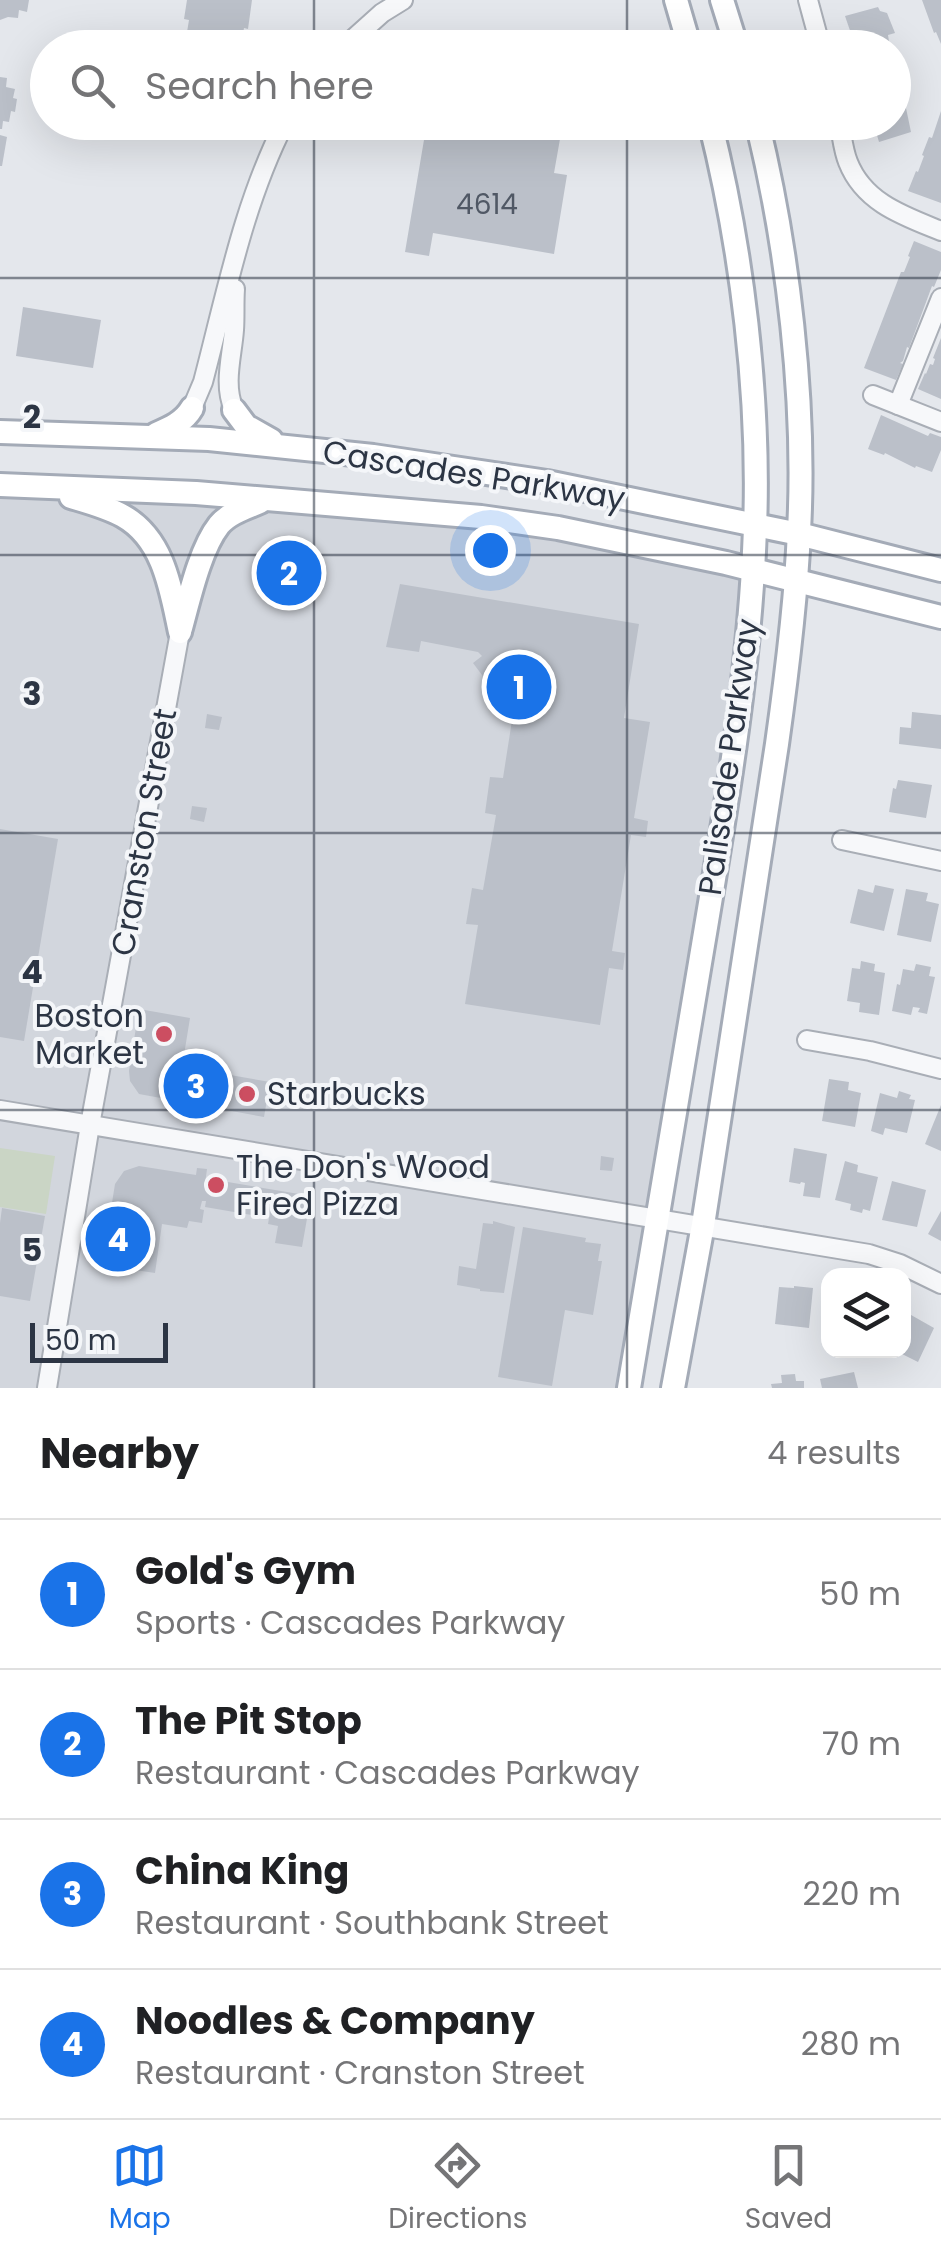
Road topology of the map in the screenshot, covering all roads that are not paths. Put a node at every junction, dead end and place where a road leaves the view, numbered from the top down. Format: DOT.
graph roads {
  1 [pos="403,0"];
  2 [pos="676,0"];
  3 [pos="722,0"];
  4 [pos="808,0"];
  5 [pos="363,30"];
  6 [pos="685,30"];
  7 [pos="731,30"];
  8 [pos="816,30"];
  9 [pos="276,140"];
  10 [pos="714,140"];
  11 [pos="761,140"];
  12 [pos="843,140"];
  13 [pos="941,232"];
  14 [pos="236,259"];
  15 [pos="941,298"];
  16 [pos="874,395"];
  17 [pos="898,404"];
  18 [pos="192,408"];
  19 [pos="234,410"];
  20 [pos="941,422"];
  21 [pos="0,432"];
  22 [pos="152,436"];
  23 [pos="288,447"];
  24 [pos="0,485"];
  25 [pos="39,486"];
  26 [pos="268,499"];
  27 [pos="756,525"];
  28 [pos="799,534"];
  29 [pos="752,570"];
  30 [pos="941,570"];
  31 [pos="795,580"];
  32 [pos="941,617"];
  33 [pos="180,632"];
  34 [pos="842,840"];
  35 [pos="941,861"];
  36 [pos="806,1040"];
  37 [pos="941,1068"];
  38 [pos="0,1110"];
  39 [pos="90,1125"];
  40 [pos="658,1218"];
  41 [pos="702,1226"];
  42 [pos="941,1284"];
  43 [pos="47,1388"];
  44 [pos="628,1388"];
  45 [pos="674,1388"];
  1 -- 5 [label="street"];
  2 -- 6 [label="main road"];
  3 -- 7 [label="main road"];
  4 -- 8 [label="street"];
  9 -- 14 [label="street"];
  10 -- 27 [label="main road, Palisade Parkway"];
  11 -- 28 [label="main road, Palisade Parkway"];
  12 -- 13 [label="street"];
  14 -- 18 [label="street"];
  14 -- 19 [label="street"];
  15 -- 17 [label="street"];
  16 -- 17 [label="street"];
  17 -- 20 [label="street"];
  18 -- 22 [label="main road"];
  19 -- 23 [label="main road"];
  21 -- 22 [label="main road, Cascades Parkway"];
  22 -- 23 [label="main road, Cascades Parkway"];
  23 -- 27 [label="main road, Cascades Parkway"];
  24 -- 25 [label="main road, Cascades Parkway"];
  25 -- 26 [label="main road, Cascades Parkway"];
  25 -- 33 [label="main road"];
  26 -- 29 [label="main road, Cascades Parkway"];
  26 -- 33 [label="main road"];
  27 -- 28 [label="main road, Cascades Parkway"];
  27 -- 29 [label="main road, Palisade Parkway"];
  28 -- 30 [label="main road, Cascades Parkway"];
  28 -- 31 [label="main road, Palisade Parkway"];
  29 -- 31 [label="main road, Cascades Parkway"];
  29 -- 40 [label="main road, Palisade Parkway"];
  31 -- 32 [label="main road, Cascades Parkway"];
  31 -- 41 [label="main road, Palisade Parkway"];
  33 -- 39 [label="street, Cranston Street"];
  34 -- 35 [label="street"];
  36 -- 37 [label="street"];
  38 -- 39 [label="street"];
  39 -- 40 [label="street"];
  39 -- 43 [label="street, Cranston Street"];
  40 -- 41 [label="street"];
  40 -- 44 [label="main road, Palisade Parkway"];
  41 -- 42 [label="street"];
  41 -- 45 [label="main road, Palisade Parkway"];
}
